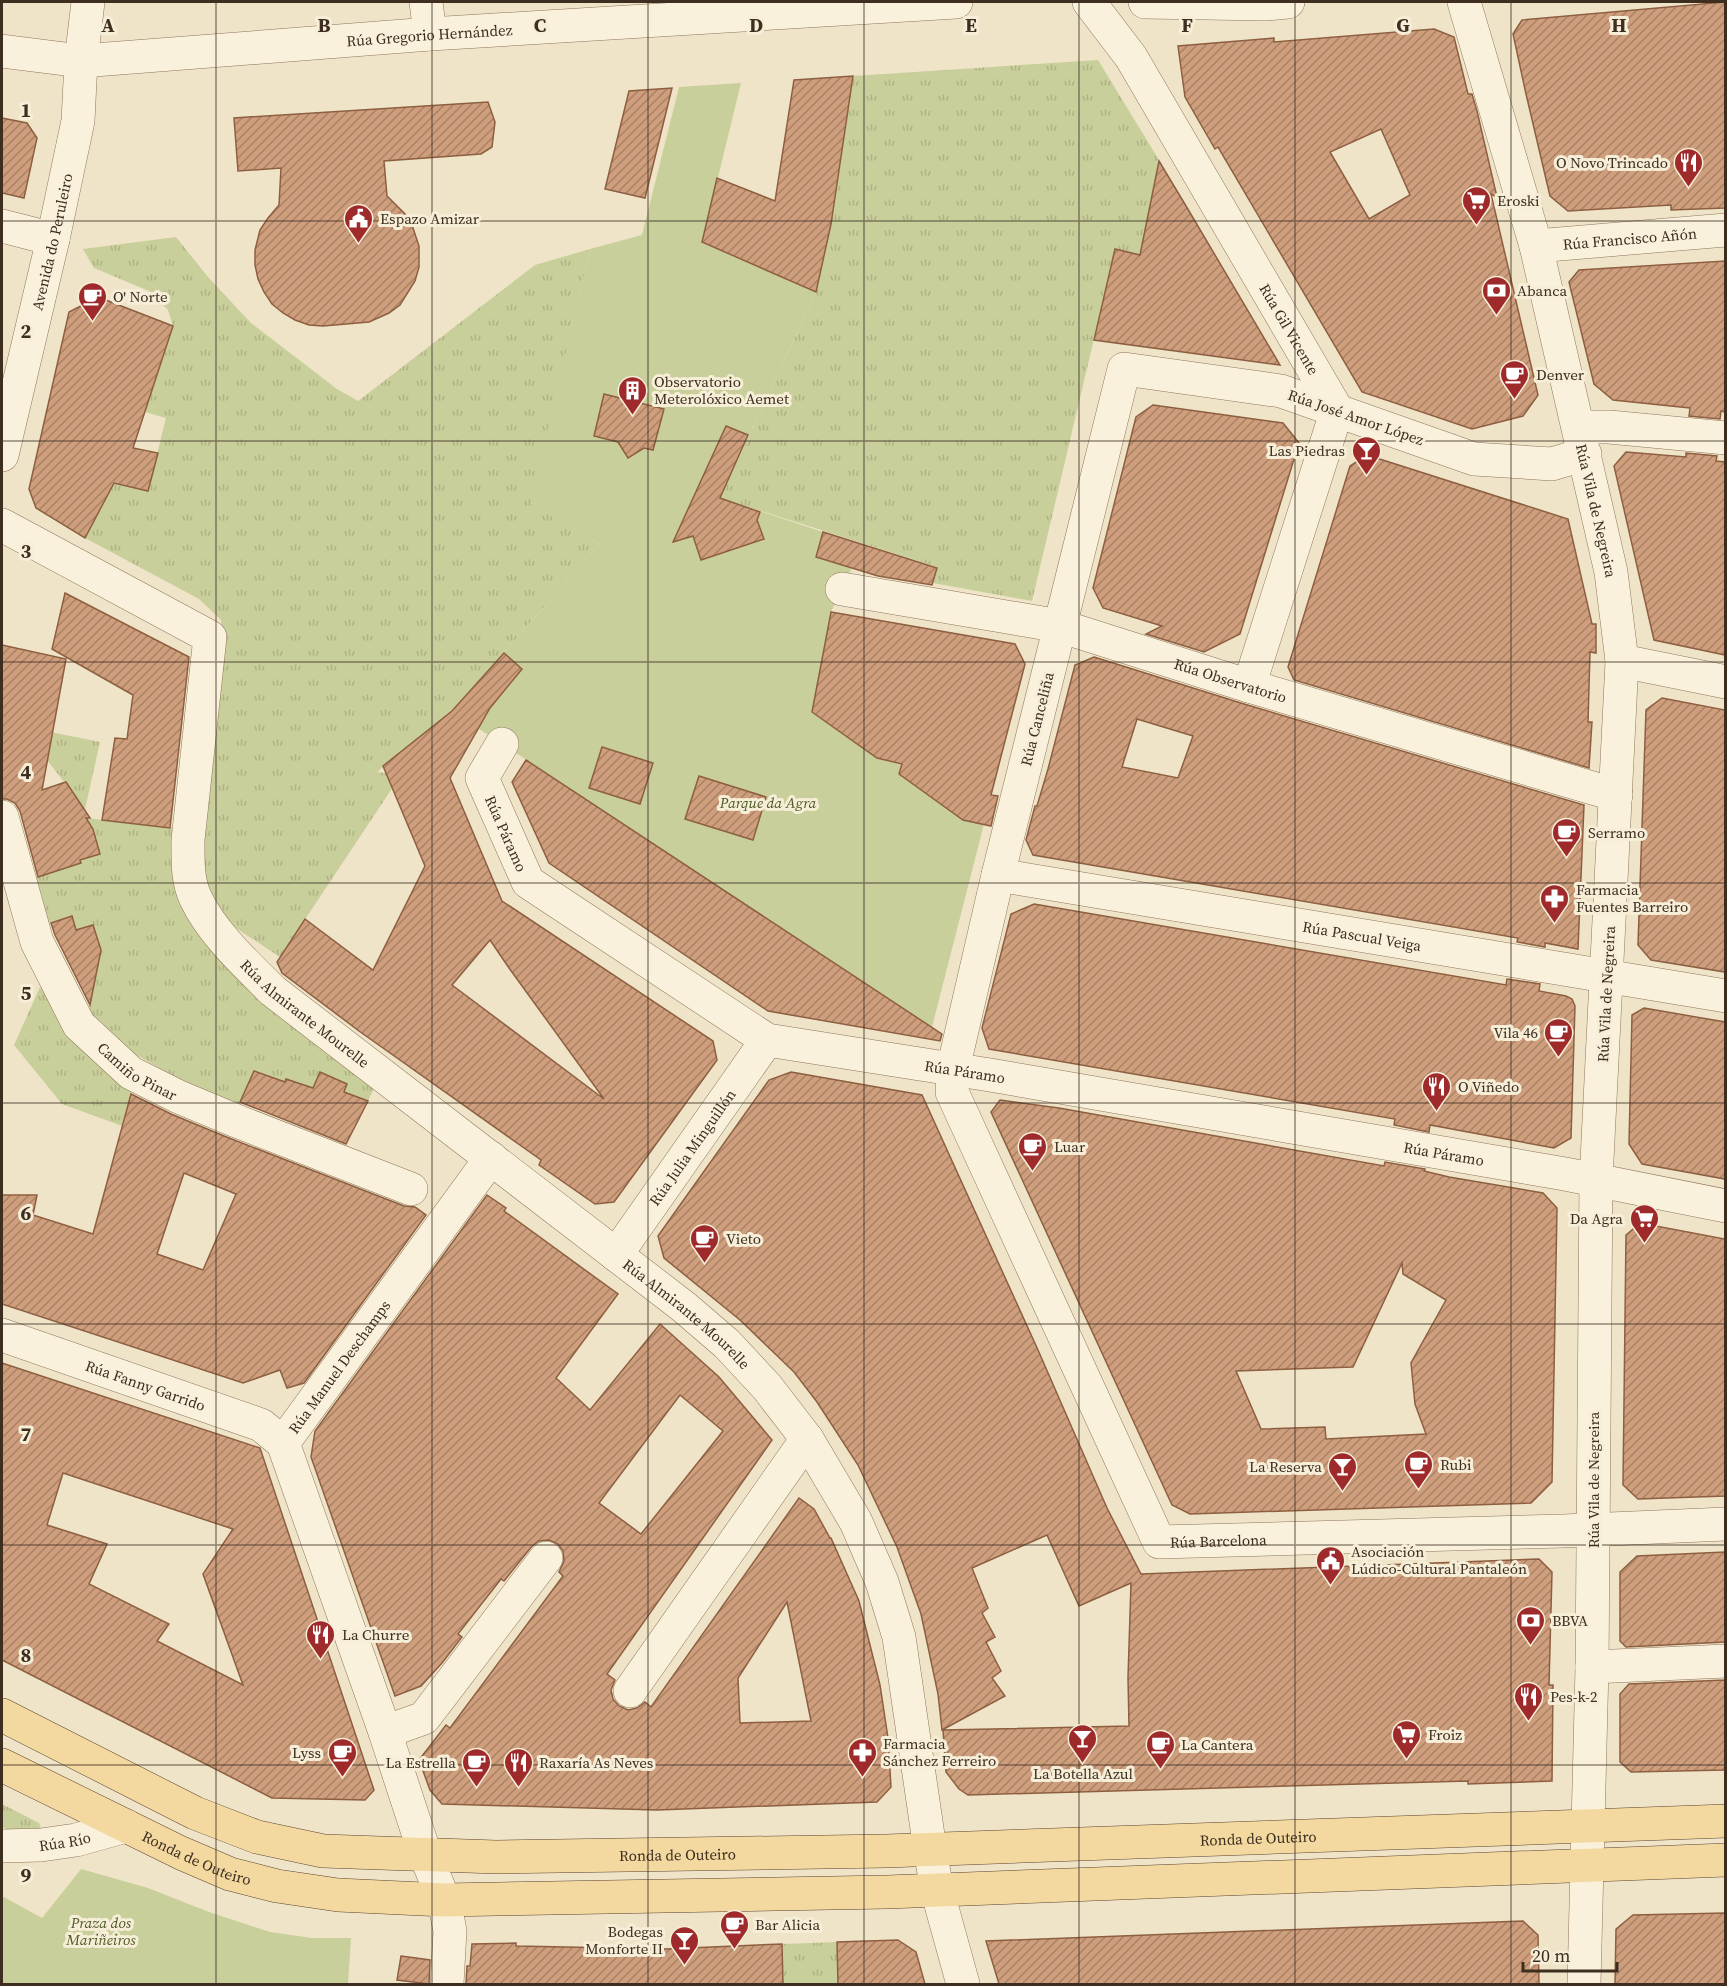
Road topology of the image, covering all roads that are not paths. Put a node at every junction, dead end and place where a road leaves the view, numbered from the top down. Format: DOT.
graph roads {
  1 [pos="88,2"];
  2 [pos="426,2"];
  3 [pos="956,2"];
  4 [pos="1089,2"];
  5 [pos="1145,2"];
  6 [pos="1288,2"];
  7 [pos="1491,2"];
  8 [pos="739,8"];
  9 [pos="1469,15"];
  10 [pos="430,34"];
  11 [pos="2,51"];
  12 [pos="81,61"];
  13 [pos="2,226"];
  14 [pos="1725,230"];
  15 [pos="53,238"];
  16 [pos="1536,246"];
  17 [pos="1124,369"];
  18 [pos="1337,410"];
  19 [pos="1725,438"];
  20 [pos="1582,441"];
  21 [pos="2,455"];
  22 [pos="2,525"];
  23 [pos="842,589"];
  24 [pos="1060,626"];
  25 [pos="1622,661"];
  26 [pos="1725,682"];
  27 [pos="1249,686"];
  28 [pos="502,744"];
  29 [pos="1616,795"];
  30 [pos="2,818"];
  31 [pos="998,875"];
  32 [pos="1607,976"];
  33 [pos="1725,996"];
  34 [pos="766,1040"];
  35 [pos="953,1069"];
  36 [pos="491,1158"];
  37 [pos="1596,1180"];
  38 [pos="411,1189"];
  39 [pos="1725,1206"];
  40 [pos="616,1255"];
  41 [pos="2,1335"];
  42 [pos="807,1439"];
  43 [pos="283,1443"];
  44 [pos="1725,1524"];
  45 [pos="1593,1529"];
  46 [pos="546,1558"];
  47 [pos="1725,1661"];
  48 [pos="1592,1667"];
  49 [pos="630,1691"];
  50 [pos="2,1715"];
  51 [pos="385,1732"];
  52 [pos="2,1765"];
  53 [pos="1725,1821"];
  54 [pos="126,1826"];
  55 [pos="1587,1826"];
  56 [pos="2,1846"];
  57 [pos="930,1850"];
  58 [pos="425,1854"];
  59 [pos="1725,1860"];
  60 [pos="1586,1867"];
  61 [pos="937,1890"];
  62 [pos="444,1900"];
  63 [pos="447,1984"];
  64 [pos="963,1984"];
  65 [pos="1584,1984"];
  1 -- 12 [label="street, Avenida do Peruleiro"];
  2 -- 10 [label="street"];
  3 -- 8 [label="street, Rúa Gregorio Hernández"];
  4 -- 18 [label="street, Rúa Gil Vicente"];
  5 -- 6 [label="street"];
  7 -- 9 [label="street"];
  8 -- 10 [label="street, Rúa Gregorio Hernández"];
  9 -- 16 [label="street, Rúa Vila de Negreira"];
  10 -- 12 [label="street, Rúa Gregorio Hernández"];
  11 -- 12 [label="street, Rúa Gregorio Hernández"];
  12 -- 15 [label="street, Avenida do Peruleiro"];
  13 -- 15 [label="street"];
  14 -- 16 [label="street, Rúa Francisco Añón"];
  15 -- 21 [label="street, Avenida do Peruleiro"];
  16 -- 20 [label="street, Rúa Vila de Negreira"];
  17 -- 18 [label="street, Rúa José Amor López"];
  17 -- 24 [label="street, Rúa Canceliña"];
  18 -- 20 [label="street, Rúa José Amor López"];
  18 -- 27 [label="street"];
  19 -- 20 [label="street, Rúa José Amor López"];
  20 -- 25 [label="street, Rúa Vila de Negreira"];
  22 -- 36 [label="street, Rúa Almirante Mourelle"];
  23 -- 24 [label="street, Rúa Observatorio"];
  24 -- 27 [label="street, Rúa Observatorio"];
  24 -- 31 [label="street, Rúa Canceliña"];
  25 -- 26 [label="street"];
  25 -- 29 [label="street, Rúa Vila de Negreira"];
  27 -- 29 [label="street, Rúa Observatorio"];
  28 -- 34 [label="street, Rúa Páramo"];
  29 -- 32 [label="street, Rúa Vila de Negreira"];
  30 -- 38 [label="street, Camiño Pinar"];
  31 -- 32 [label="street, Rúa Pascual Veiga"];
  31 -- 35 [label="street, Rúa Canceliña"];
  32 -- 33 [label="street, Rúa Pascual Veiga"];
  32 -- 37 [label="street, Rúa Vila de Negreira"];
  34 -- 35 [label="street, Rúa Páramo"];
  34 -- 40 [label="street, Rúa Julia Minguillón"];
  35 -- 37 [label="street, Rúa Páramo"];
  35 -- 45 [label="street, Rúa Barcelona"];
  36 -- 40 [label="street, Rúa Almirante Mourelle"];
  36 -- 43 [label="street, Rúa Manuel Deschamps"];
  37 -- 39 [label="street, Rúa Páramo"];
  37 -- 45 [label="street, Rúa Vila de Negreira"];
  40 -- 42 [label="street, Rúa Almirante Mourelle"];
  41 -- 43 [label="street, Rúa Fanny Garrido"];
  42 -- 49 [label="street"];
  42 -- 57 [label="street, Rúa Almirante Mourelle"];
  43 -- 51 [label="street, Rúa Manuel Deschamps"];
  44 -- 45 [label="street, Rúa Barcelona"];
  45 -- 48 [label="street, Rúa Vila de Negreira"];
  46 -- 51 [label="street"];
  47 -- 48 [label="street"];
  48 -- 55 [label="street, Rúa Vila de Negreira"];
  50 -- 58 [label="main road, Ronda de Outeiro"];
  51 -- 58 [label="street, Rúa Manuel Deschamps"];
  52 -- 54 [label="main road, Ronda de Outeiro"];
  53 -- 55 [label="main road, Ronda de Outeiro"];
  54 -- 56 [label="street, Rúa Río"];
  54 -- 62 [label="main road, Ronda de Outeiro"];
  55 -- 57 [label="main road, Ronda de Outeiro"];
  55 -- 60 [label="street"];
  57 -- 58 [label="main road, Ronda de Outeiro"];
  57 -- 61 [label="street"];
  58 -- 62 [label="street"];
  59 -- 60 [label="main road, Ronda de Outeiro"];
  60 -- 61 [label="main road, Ronda de Outeiro"];
  60 -- 65 [label="street"];
  61 -- 62 [label="main road, Ronda de Outeiro"];
  61 -- 64 [label="street"];
  62 -- 63 [label="street"];
}
